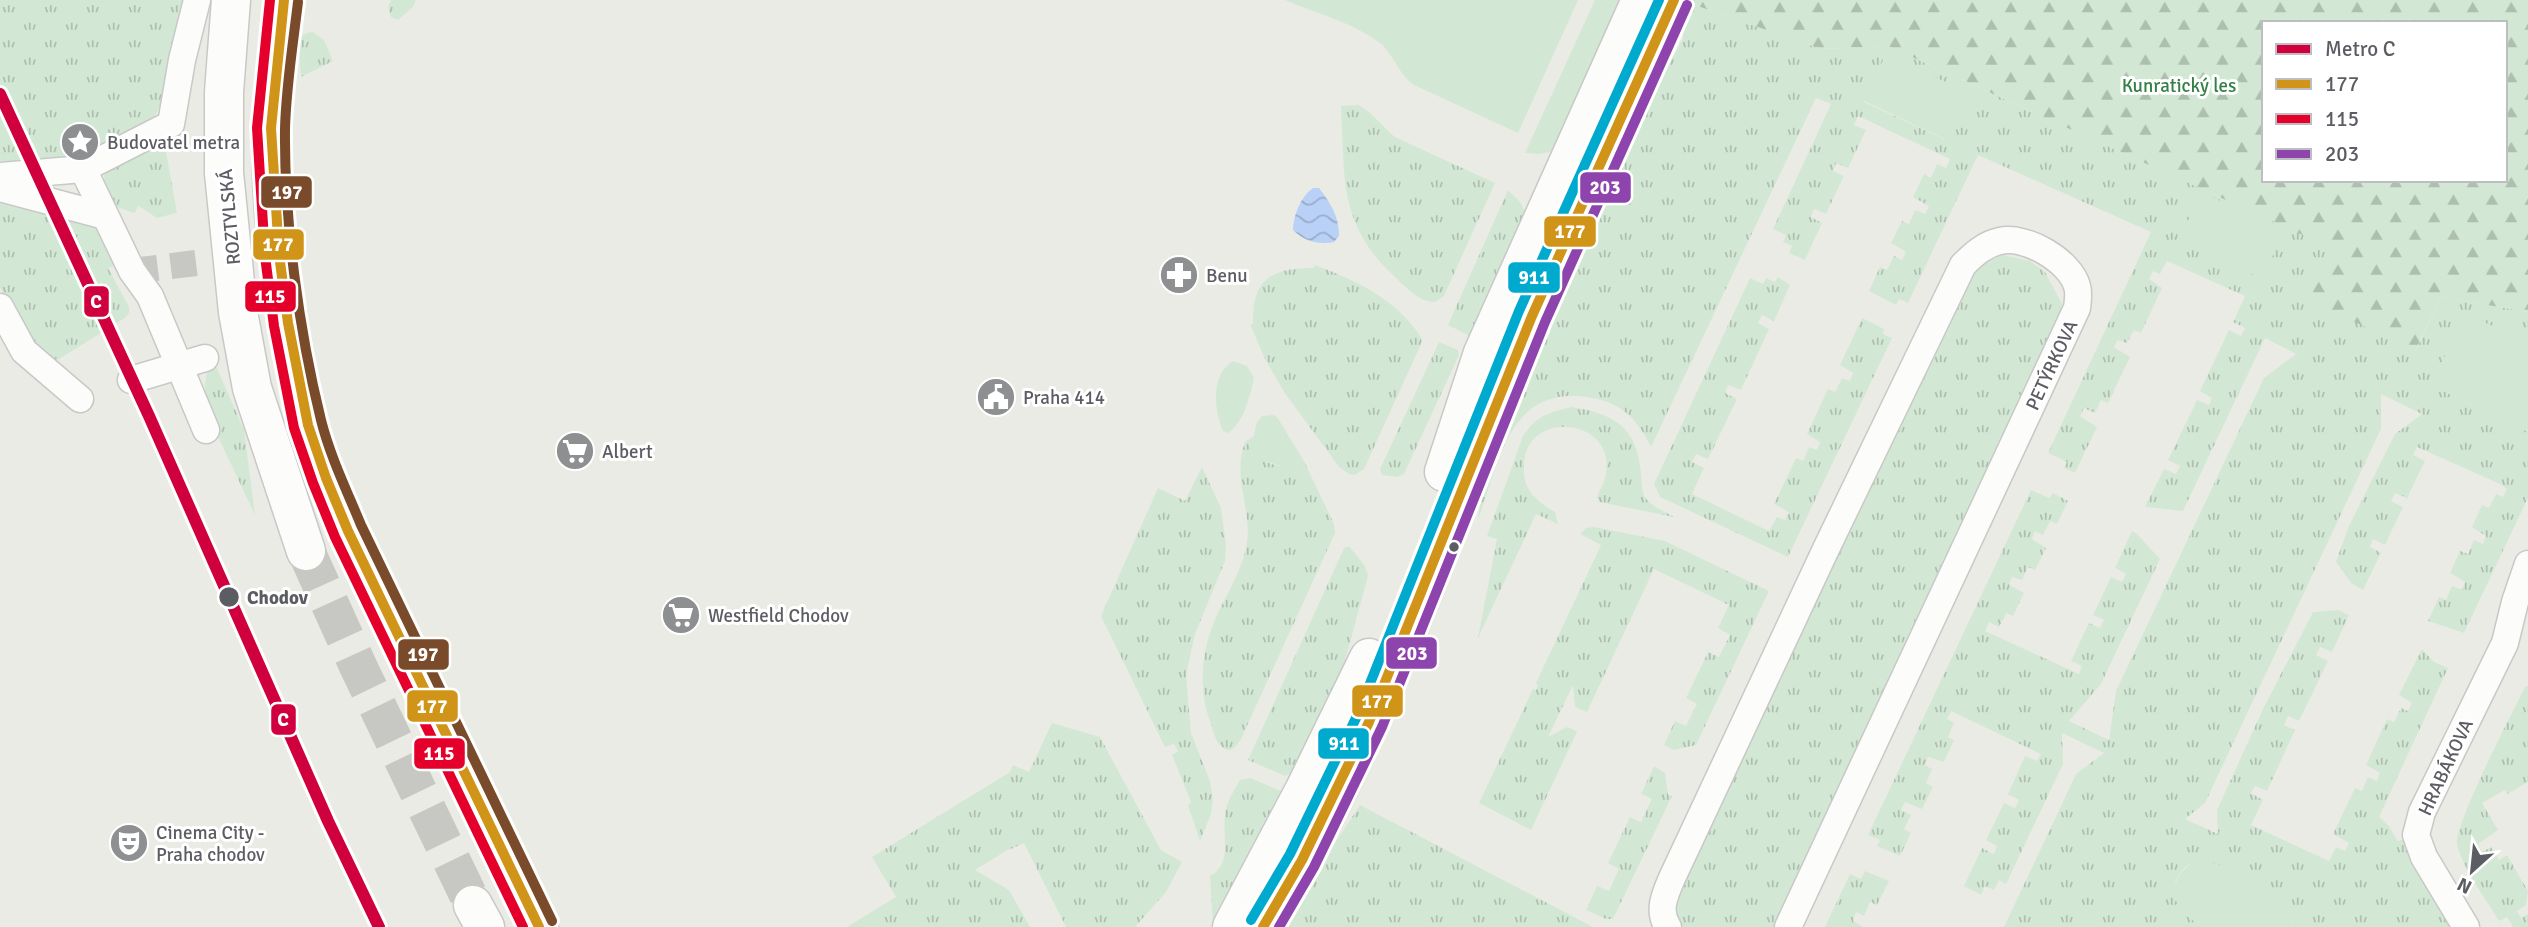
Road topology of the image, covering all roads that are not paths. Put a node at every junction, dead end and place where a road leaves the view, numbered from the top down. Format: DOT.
graph roads {
  1 [pos="197,0"];
  2 [pos="231,0"];
  3 [pos="284,0"];
  4 [pos="1641,0"];
  5 [pos="1674,0"];
  6 [pos="83,169"];
  7 [pos="0,176"];
  8 [pos="0,188"];
  9 [pos="105,216"];
  10 [pos="0,307"];
  11 [pos="205,358"];
  12 [pos="180,365"];
  13 [pos="131,380"];
  14 [pos="80,399"];
  15 [pos="206,430"];
  16 [pos="348,531"];
  17 [pos="306,551"];
  18 [pos="2528,564"];
  19 [pos="2516,641"];
  20 [pos="517,883"];
  21 [pos="539,927"];
  22 [pos="1232,927"];
  23 [pos="1263,927"];
  24 [pos="1668,927"];
  25 [pos="1788,927"];
  26 [pos="2466,927"];
  1 -- 6 [label="street"];
  2 -- 17 [label="street, ROZTYLSKÁ"];
  3 -- 16 [label="street"];
  4 -- 22 [label="street"];
  5 -- 23 [label="street"];
  6 -- 7 [label="street"];
  6 -- 9 [label="street"];
  8 -- 9 [label="street"];
  9 -- 12 [label="street"];
  10 -- 14 [label="street"];
  11 -- 12 [label="street"];
  12 -- 13 [label="street"];
  12 -- 15 [label="street"];
  18 -- 19 [label="street, HRABÁKOVA"];
  19 -- 26 [label="street, HRABÁKOVA"];
  20 -- 21 [label="street"];
  24 -- 25 [label="street, PETÝRKOVA"];
}
